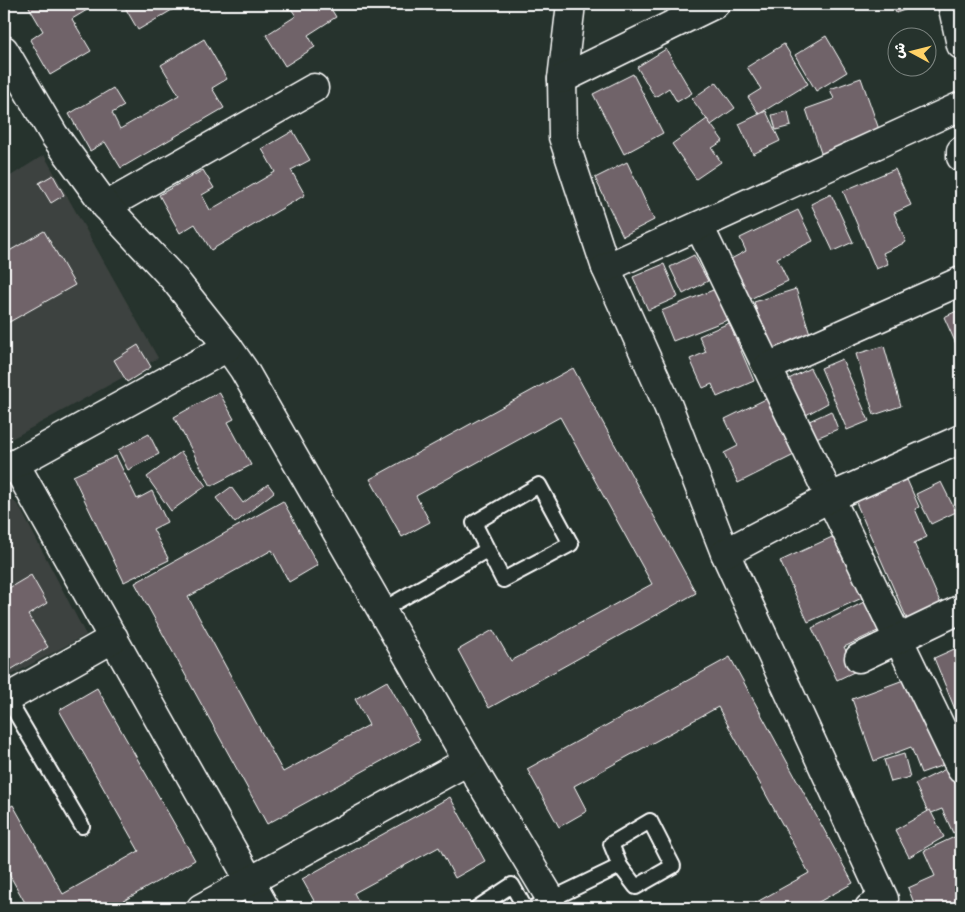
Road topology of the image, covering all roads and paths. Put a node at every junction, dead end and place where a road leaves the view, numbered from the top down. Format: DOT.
graph roads {
  1 [pos="571,4"];
  2 [pos="715,4"];
  3 [pos="952,4"];
  4 [pos="961,45"];
  5 [pos="4,50"];
  6 [pos="562,80"];
  7 [pos="314,88"];
  8 [pos="961,106"];
  9 [pos="961,152"];
  10 [pos="961,157"];
  11 [pos="106,206"];
  12 [pos="699,226"];
  13 [pos="606,268"];
  14 [pos="961,281"];
  15 [pos="228,347"];
  16 [pos="768,367"];
  17 [pos="961,438"];
  18 [pos="10,467"];
  19 [pos="831,497"];
  20 [pos="487,550"];
  21 [pos="725,554"];
  22 [pos="961,609"];
  23 [pos="380,611"];
  24 [pos="114,638"];
  25 [pos="898,638"];
  26 [pos="859,658"];
  27 [pos="5,699"];
  28 [pos="468,761"];
  29 [pos="961,769"];
  30 [pos="82,826"];
  31 [pos="620,866"];
  32 [pos="250,880"];
  33 [pos="542,904"];
  34 [pos="201,908"];
  35 [pos="265,908"];
  36 [pos="477,908"];
  37 [pos="525,908"];
  38 [pos="868,908"];
  1 -- 6 [label="street"];
  2 -- 6 [label="street"];
  3 -- 4 [label="street"];
  5 -- 11 [label="street"];
  6 -- 13 [label="street"];
  7 -- 11 [label="street"];
  8 -- 12 [label="street"];
  9 -- 10 [label="street"];
  11 -- 15 [label="street"];
  12 -- 13 [label="street"];
  12 -- 16 [label="street"];
  13 -- 21 [label="street"];
  14 -- 16 [label="street"];
  15 -- 18 [label="street"];
  15 -- 23 [label="street"];
  16 -- 19 [label="street"];
  17 -- 19 [label="street"];
  18 -- 24 [label="street"];
  19 -- 21 [label="street"];
  19 -- 25 [label="street"];
  20 -- 20 [label="lane"];
  20 -- 23 [label="lane"];
  21 -- 38 [label="street"];
  22 -- 25 [label="street"];
  23 -- 28 [label="street"];
  24 -- 27 [label="street"];
  24 -- 32 [label="street"];
  25 -- 26 [label="street"];
  25 -- 29 [label="street"];
  27 -- 30 [label="lane"];
  28 -- 32 [label="street"];
  28 -- 33 [label="street"];
  31 -- 31 [label="lane"];
  31 -- 33 [label="lane"];
  32 -- 34 [label="street"];
  32 -- 35 [label="street"];
  36 -- 37 [label="lane"];
}
